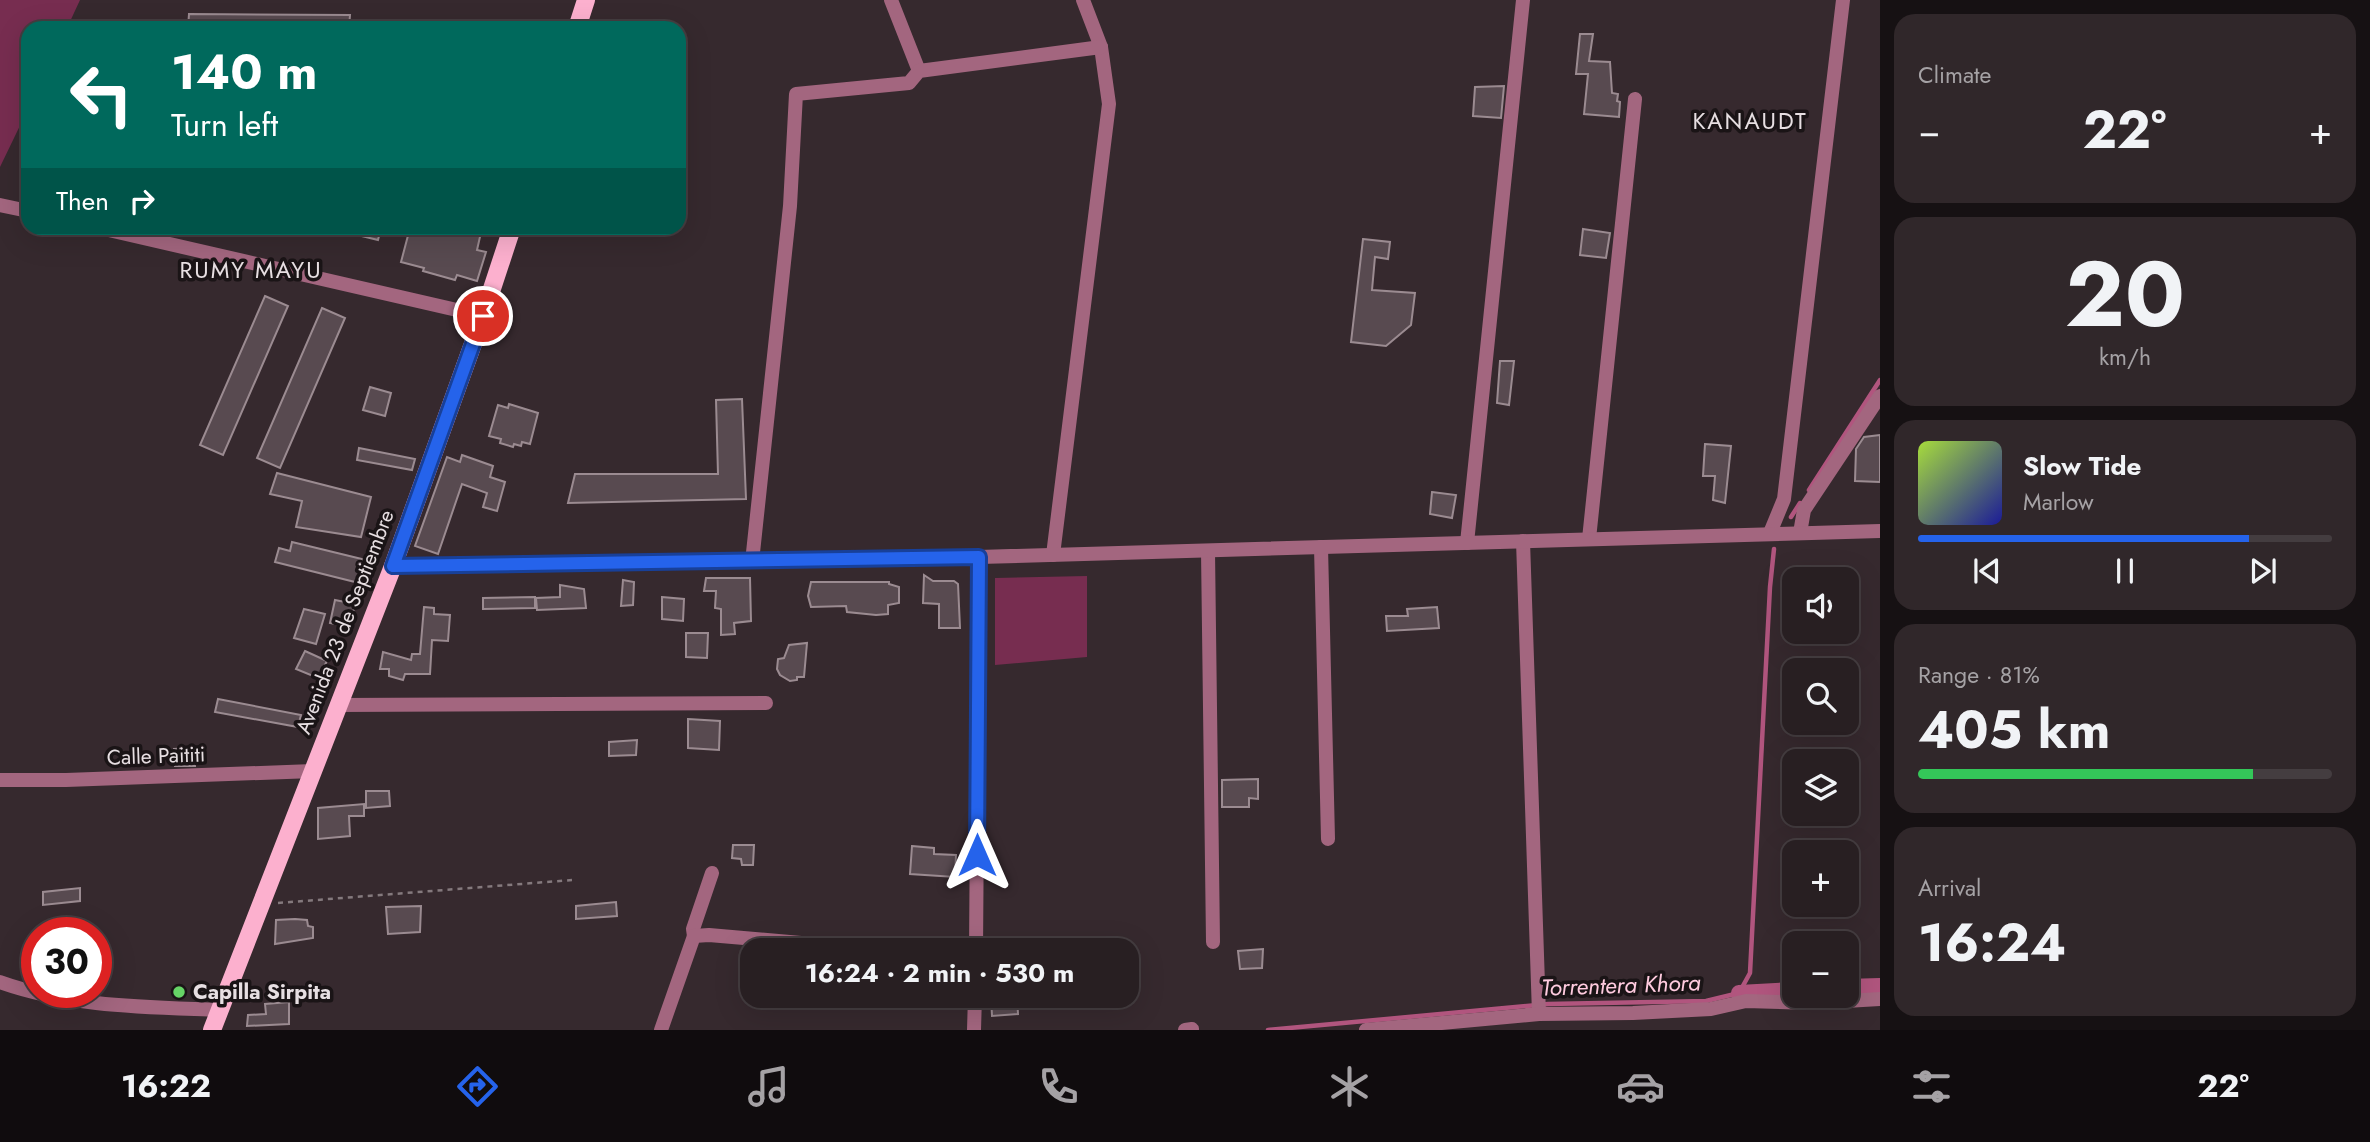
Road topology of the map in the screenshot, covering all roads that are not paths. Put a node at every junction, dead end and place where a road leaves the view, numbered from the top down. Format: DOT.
graph roads {
  1 [pos="586,0"];
  2 [pos="891,0"];
  3 [pos="1083,0"];
  4 [pos="1523,0"];
  5 [pos="1843,0"];
  6 [pos="579,21"];
  7 [pos="1101,47"];
  8 [pos="919,71"];
  9 [pos="1635,99"];
  10 [pos="0,205"];
  11 [pos="21,210"];
  12 [pos="130,235"];
  13 [pos="510,235"];
  14 [pos="483,316"];
  15 [pos="1880,396"];
  16 [pos="1880,531"];
  17 [pos="1770,533"];
  18 [pos="1800,533"];
  19 [pos="1589,539"];
  20 [pos="1523,541"];
  21 [pos="1467,543"];
  22 [pos="1321,547"];
  23 [pos="1208,551"];
  24 [pos="1054,555"];
  25 [pos="979,557"];
  26 [pos="752,562"];
  27 [pos="393,566"];
  28 [pos="766,704"];
  29 [pos="338,705"];
  30 [pos="313,771"];
  31 [pos="0,780"];
  32 [pos="1328,839"];
  33 [pos="712,873"];
  34 [pos="694,936"];
  35 [pos="976,938"];
  36 [pos="740,939"];
  37 [pos="1213,942"];
  38 [pos="0,982"];
  39 [pos="1880,999"];
  40 [pos="975,1008"];
  41 [pos="219,1010"];
  42 [pos="1539,1014"];
  43 [pos="212,1030"];
  44 [pos="661,1030"];
  45 [pos="974,1030"];
  46 [pos="1366,1030"];
  1 -- 6 [label="main road"];
  2 -- 8 [label="street"];
  3 -- 7 [label="street"];
  4 -- 21 [label="street"];
  5 -- 17 [label="street"];
  7 -- 8 [label="street"];
  7 -- 24 [label="street"];
  8 -- 26 [label="street"];
  9 -- 19 [label="street"];
  10 -- 11 [label="street"];
  12 -- 14 [label="street"];
  13 -- 14 [label="main road, Avenida 23 de Septiembre"];
  14 -- 27 [label="main road, Avenida 23 de Septiembre"];
  15 -- 18 [label="street"];
  16 -- 18 [label="street"];
  17 -- 18 [label="street"];
  17 -- 19 [label="street"];
  19 -- 20 [label="street"];
  20 -- 21 [label="street"];
  20 -- 42 [label="street"];
  21 -- 22 [label="street"];
  22 -- 23 [label="street"];
  22 -- 32 [label="street"];
  23 -- 24 [label="street"];
  23 -- 37 [label="street"];
  24 -- 25 [label="street"];
  25 -- 26 [label="street"];
  25 -- 35 [label="street"];
  26 -- 27 [label="street"];
  27 -- 29 [label="main road, Avenida 23 de Septiembre"];
  28 -- 29 [label="street"];
  29 -- 30 [label="main road, Avenida 23 de Septiembre"];
  30 -- 31 [label="street, Calle Paititi"];
  30 -- 41 [label="main road, Avenida 23 de Septiembre"];
  33 -- 34 [label="street"];
  34 -- 36 [label="street"];
  34 -- 44 [label="street"];
  38 -- 41 [label="street"];
  39 -- 42 [label="street"];
  40 -- 45 [label="street"];
  41 -- 43 [label="main road, Avenida 23 de Septiembre"];
  42 -- 46 [label="street"];
}
